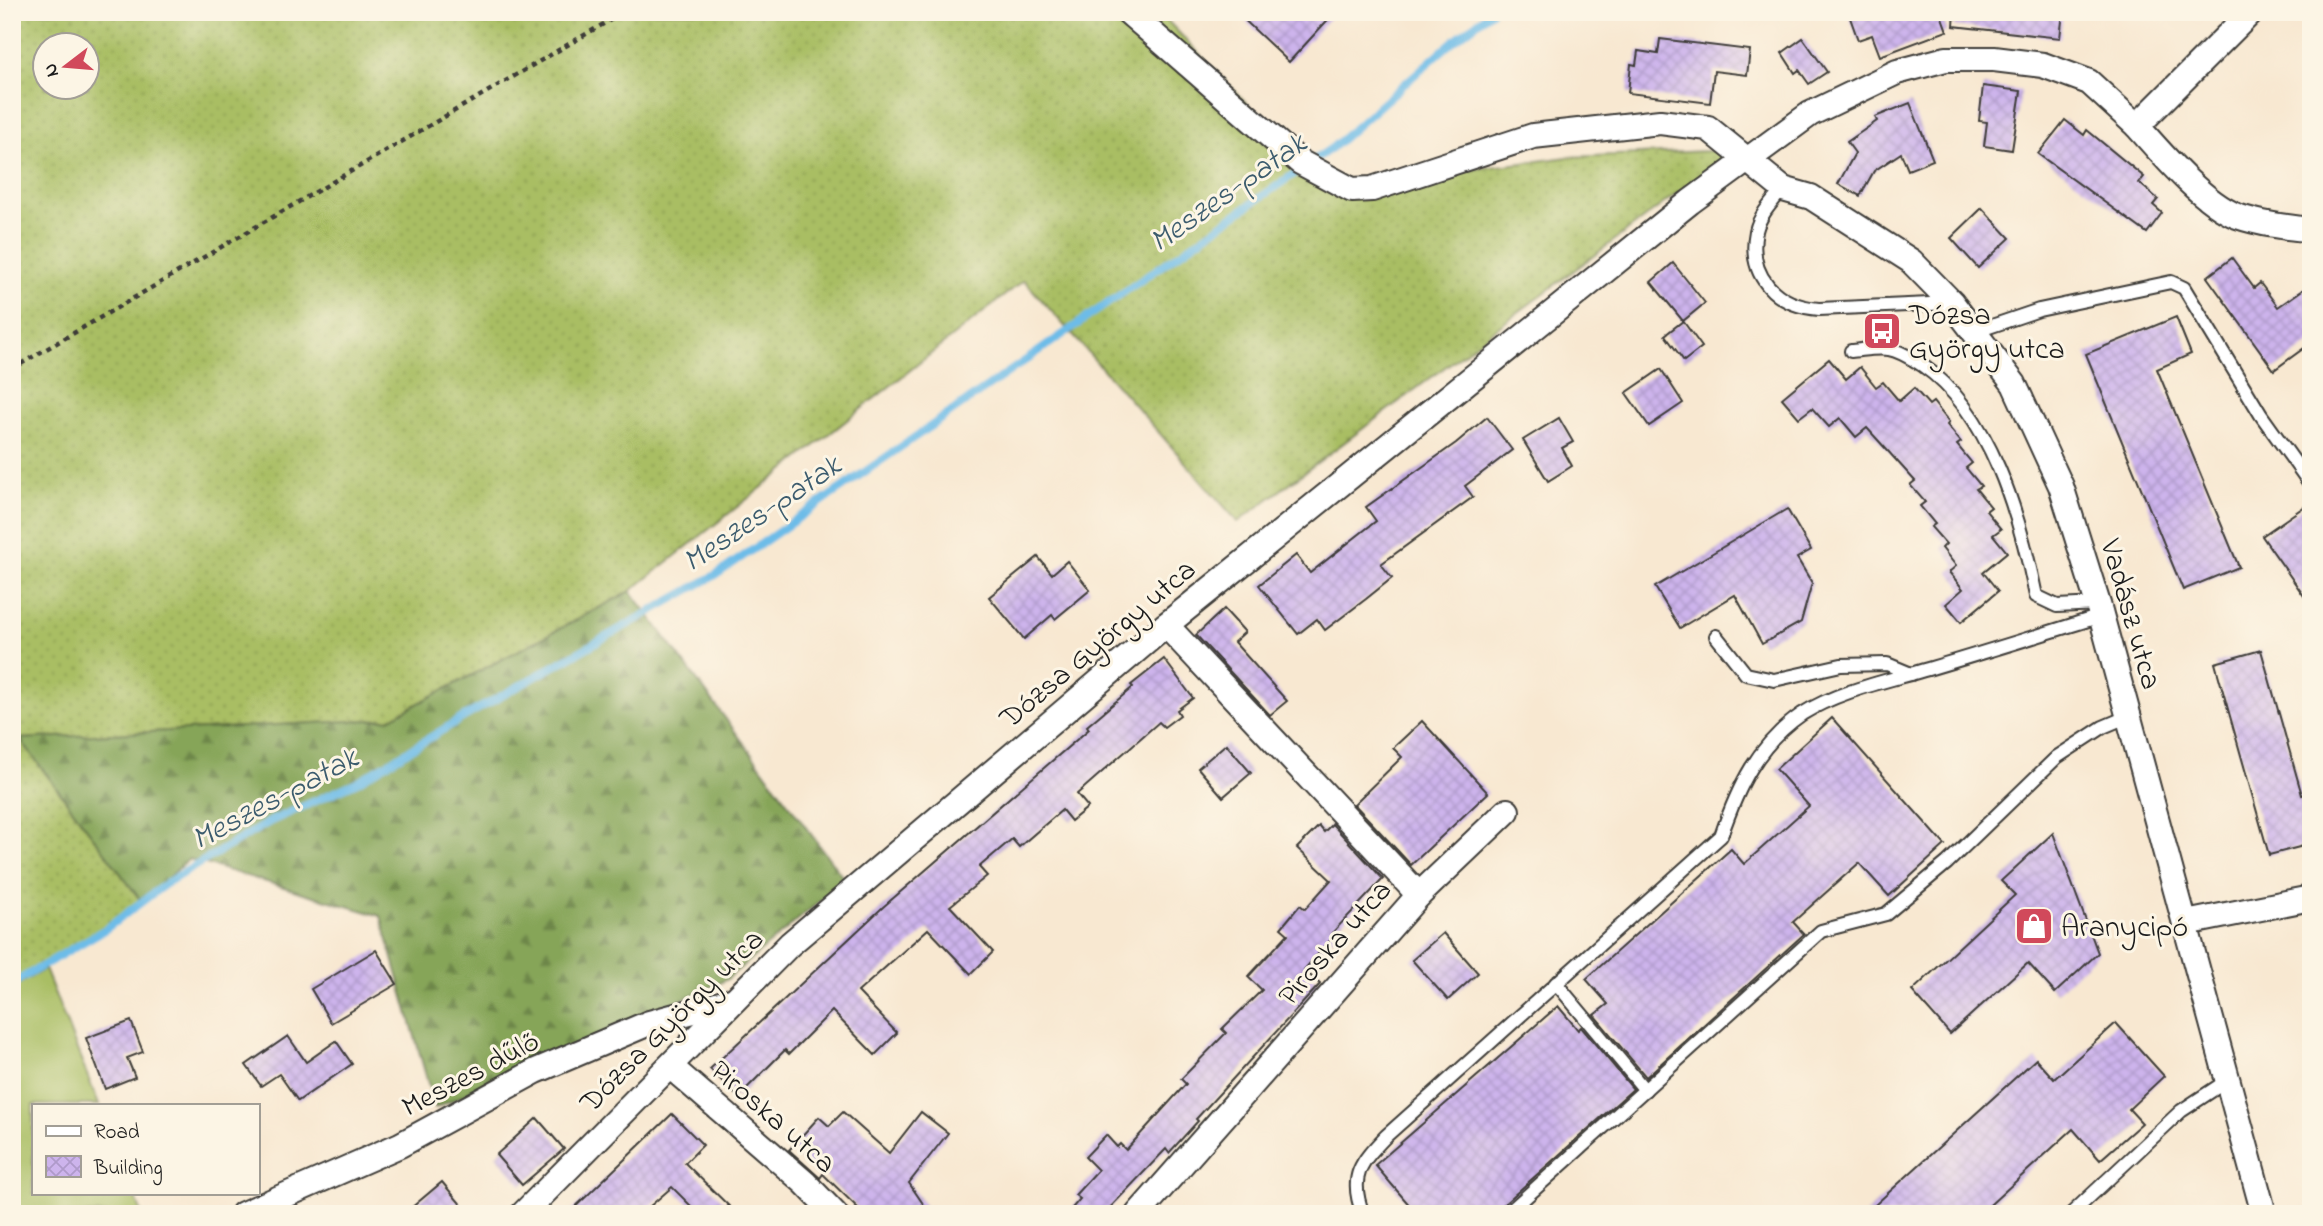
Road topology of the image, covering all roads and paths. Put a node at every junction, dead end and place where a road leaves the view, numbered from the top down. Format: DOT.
graph roads {
  1 [pos="624,12"];
  2 [pos="1128,12"];
  3 [pos="2252,12"];
  4 [pos="2137,126"];
  5 [pos="1746,158"];
  6 [pos="1783,189"];
  7 [pos="2311,230"];
  8 [pos="1952,303"];
  9 [pos="1974,332"];
  10 [pos="1851,351"];
  11 [pos="12,369"];
  12 [pos="2311,485"];
  13 [pos="2100,610"];
  14 [pos="1166,625"];
  15 [pos="1716,636"];
  16 [pos="1911,674"];
  17 [pos="2129,716"];
  18 [pos="1507,811"];
  19 [pos="1419,895"];
  20 [pos="2311,898"];
  21 [pos="2186,923"];
  22 [pos="1556,984"];
  23 [pos="731,1001"];
  24 [pos="671,1068"];
  25 [pos="2228,1080"];
  26 [pos="1645,1090"];
  27 [pos="243,1214"];
  28 [pos="523,1214"];
  29 [pos="835,1214"];
  30 [pos="1138,1214"];
  31 [pos="1363,1214"];
  32 [pos="1507,1214"];
  33 [pos="2071,1214"];
  34 [pos="2264,1214"];
  1 -- 11 [label="path"];
  2 -- 5 [label="street, Vadász utca"];
  3 -- 4 [label="street"];
  4 -- 5 [label="street, Dózsa György utca"];
  4 -- 7 [label="street, Dózsa György utca"];
  5 -- 6 [label="street, Vadász utca"];
  5 -- 14 [label="street, Dózsa György utca"];
  6 -- 8 [label="street, Vadász utca"];
  6 -- 8 [label="lane"];
  8 -- 9 [label="street, Vadász utca"];
  9 -- 12 [label="lane"];
  9 -- 13 [label="street, Vadász utca"];
  10 -- 13 [label="lane"];
  13 -- 16 [label="lane"];
  13 -- 17 [label="street, Vadász utca"];
  14 -- 19 [label="street, Piroska utca"];
  14 -- 23 [label="street, Dózsa György utca"];
  15 -- 16 [label="lane"];
  16 -- 22 [label="lane"];
  17 -- 21 [label="street, Vadász utca"];
  17 -- 26 [label="lane"];
  18 -- 19 [label="street"];
  19 -- 30 [label="street, Piroska utca"];
  20 -- 21 [label="street"];
  21 -- 25 [label="street, Vadász utca"];
  22 -- 26 [label="lane"];
  22 -- 31 [label="lane"];
  23 -- 24 [label="street, Dózsa György utca"];
  23 -- 27 [label="street, Meszes dűlő"];
  24 -- 28 [label="street, Dózsa György utca"];
  24 -- 29 [label="street, Piroska utca"];
  25 -- 33 [label="lane"];
  25 -- 34 [label="street, Vadász utca"];
  26 -- 32 [label="lane"];
}
